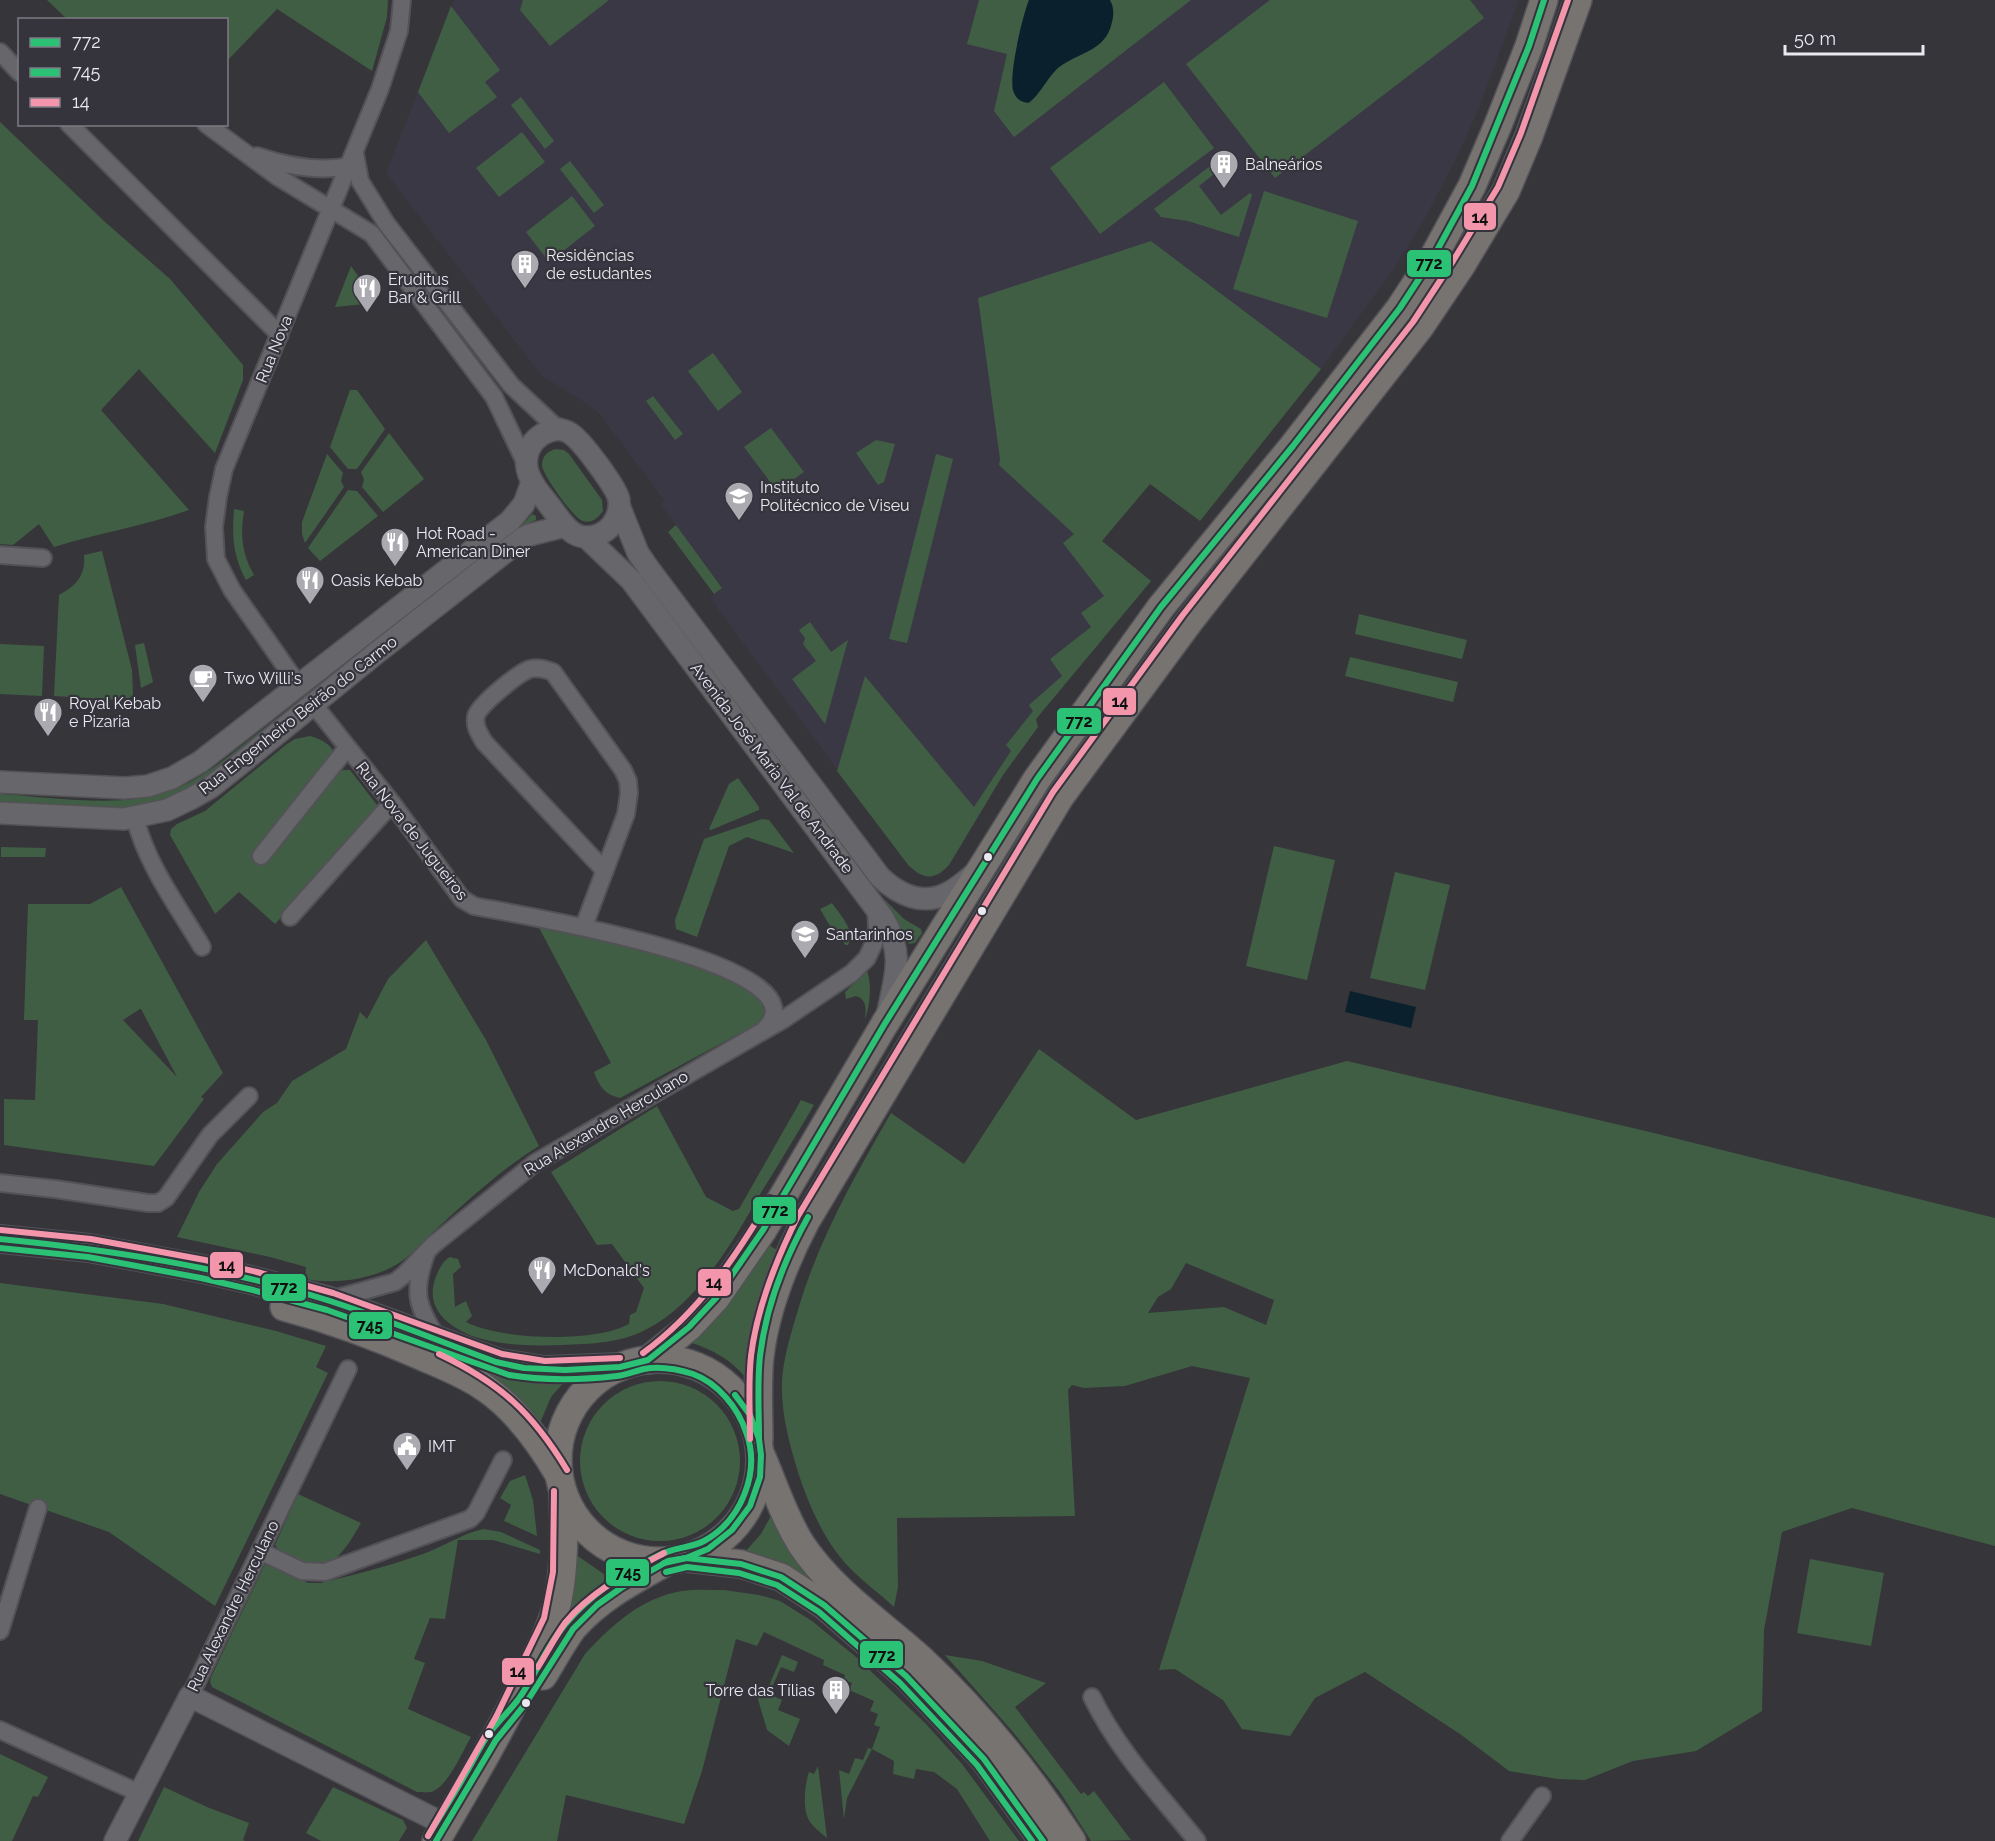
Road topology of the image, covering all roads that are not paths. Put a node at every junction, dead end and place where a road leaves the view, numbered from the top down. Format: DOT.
graph roads {
  1 [pos="402,0"];
  2 [pos="1544,0"];
  3 [pos="1578,0"];
  4 [pos="0,52"];
  5 [pos="18,71"];
  6 [pos="71,126"];
  7 [pos="209,126"];
  8 [pos="244,152"];
  9 [pos="352,160"];
  10 [pos="332,208"];
  11 [pos="280,335"];
  12 [pos="558,429"];
  13 [pos="529,473"];
  14 [pos="620,508"];
  15 [pos="565,526"];
  16 [pos="586,537"];
  17 [pos="0,555"];
  18 [pos="43,558"];
  19 [pos="299,686"];
  20 [pos="314,705"];
  21 [pos="347,748"];
  22 [pos="0,782"];
  23 [pos="392,803"];
  24 [pos="0,813"];
  25 [pos="135,818"];
  26 [pos="261,856"];
  27 [pos="978,871"];
  28 [pos="605,872"];
  29 [pos="876,907"];
  30 [pos="291,917"];
  31 [pos="584,926"];
  32 [pos="202,947"];
  33 [pos="884,1025"];
  34 [pos="764,1029"];
  35 [pos="249,1096"];
  36 [pos="0,1183"];
  37 [pos="0,1239"];
  38 [pos="427,1250"];
  39 [pos="0,1256"];
  40 [pos="330,1300"];
  41 [pos="438,1340"];
  42 [pos="648,1359"];
  43 [pos="620,1367"];
  44 [pos="348,1369"];
  45 [pos="760,1447"];
  46 [pos="503,1460"];
  47 [pos="561,1483"];
  48 [pos="38,1508"];
  49 [pos="260,1551"];
  50 [pos="677,1559"];
  51 [pos="0,1631"];
  52 [pos="190,1695"];
  53 [pos="1092,1698"];
  54 [pos="0,1730"];
  55 [pos="496,1740"];
  56 [pos="139,1793"];
  57 [pos="1542,1796"];
  58 [pos="441,1833"];
  59 [pos="115,1841"];
  60 [pos="1043,1841"];
  61 [pos="1072,1841"];
  62 [pos="1197,1841"];
  63 [pos="1510,1841"];
  1 -- 9 [label="street, Rua Nova"];
  2 -- 27 [label="main road"];
  3 -- 45 [label="main road"];
  4 -- 5 [label="street"];
  6 -- 11 [label="street"];
  7 -- 8 [label="street, Avenida José Maria Val de Andrade"];
  8 -- 9 [label="street"];
  8 -- 10 [label="street, Avenida José Maria Val de Andrade"];
  9 -- 10 [label="street, Rua Nova"];
  9 -- 12 [label="street, Avenida José Maria Val de Andrade"];
  10 -- 11 [label="street, Rua Nova"];
  10 -- 13 [label="street, Avenida José Maria Val de Andrade"];
  11 -- 19 [label="street, Rua Nova"];
  12 -- 13 [label="street"];
  12 -- 14 [label="street, Avenida José Maria Val de Andrade"];
  13 -- 15 [label="street, Avenida José Maria Val de Andrade"];
  13 -- 19 [label="street, Rua Engenheiro Beirão do Carmo"];
  14 -- 16 [label="street"];
  14 -- 27 [label="street, Avenida José Maria Val de Andrade"];
  15 -- 16 [label="street, Avenida José Maria Val de Andrade"];
  15 -- 20 [label="street, Rua Engenheiro Beirão do Carmo"];
  16 -- 29 [label="street, Avenida José Maria Val de Andrade"];
  17 -- 18 [label="street"];
  19 -- 22 [label="street, Rua Engenheiro Beirão do Carmo"];
  20 -- 21 [label="street, Rua Nova de Jugueiros"];
  20 -- 25 [label="street, Rua Engenheiro Beirão do Carmo"];
  21 -- 23 [label="street, Rua Nova de Jugueiros"];
  21 -- 26 [label="street"];
  23 -- 30 [label="street"];
  23 -- 31 [label="street, Rua Nova de Jugueiros"];
  24 -- 25 [label="street, Rua Engenheiro Beirão do Carmo"];
  25 -- 32 [label="street"];
  27 -- 33 [label="main road"];
  28 -- 28 [label="street"];
  28 -- 31 [label="street"];
  29 -- 33 [label="street, Avenida José Maria Val de Andrade"];
  29 -- 34 [label="street, Rua Alexandre Herculano"];
  31 -- 34 [label="street, Rua Nova de Jugueiros"];
  33 -- 42 [label="main road"];
  34 -- 38 [label="street, Rua Alexandre Herculano"];
  35 -- 36 [label="street"];
  37 -- 40 [label="main road"];
  38 -- 40 [label="street, Rua Alexandre Herculano"];
  38 -- 41 [label="street"];
  39 -- 47 [label="main road"];
  40 -- 41 [label="main road"];
  41 -- 43 [label="main road"];
  42 -- 43 [label="main road"];
  42 -- 45 [label="main road"];
  43 -- 47 [label="main road"];
  44 -- 49 [label="street, Rua Alexandre Herculano"];
  45 -- 50 [label="main road"];
  45 -- 61 [label="main road"];
  46 -- 49 [label="street"];
  47 -- 50 [label="main road"];
  47 -- 55 [label="main road"];
  48 -- 51 [label="street"];
  49 -- 52 [label="street, Rua Alexandre Herculano"];
  50 -- 55 [label="main road"];
  50 -- 60 [label="main road"];
  52 -- 56 [label="street, Rua Alexandre Herculano"];
  52 -- 58 [label="street"];
  53 -- 62 [label="street"];
  54 -- 56 [label="street"];
  55 -- 58 [label="main road"];
  56 -- 59 [label="street, Rua Alexandre Herculano"];
  57 -- 63 [label="street"];
}
